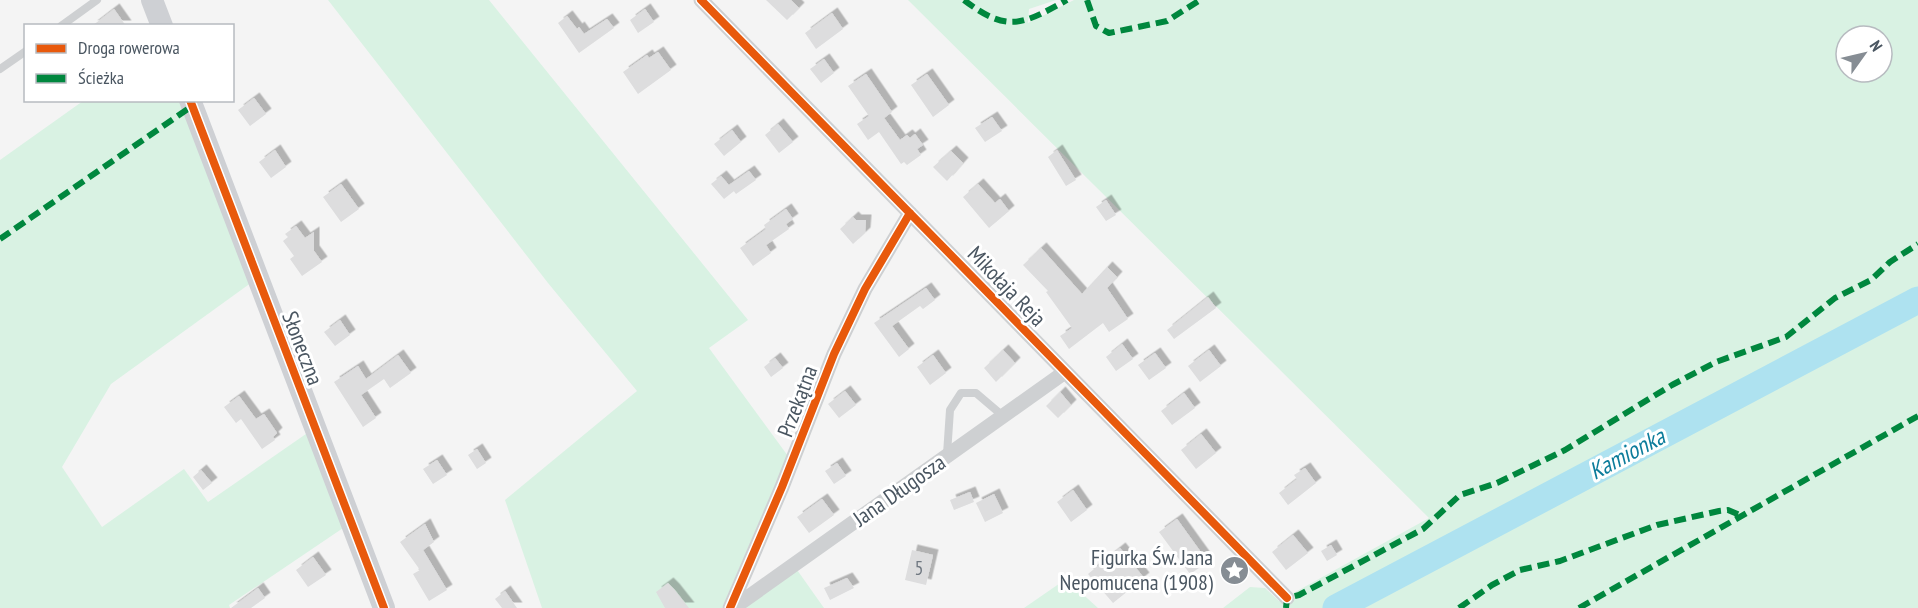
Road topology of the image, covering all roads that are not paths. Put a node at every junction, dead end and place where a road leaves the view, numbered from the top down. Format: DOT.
graph roads {
  1 [pos="97,0"];
  2 [pos="152,0"];
  3 [pos="701,0"];
  4 [pos="64,24"];
  5 [pos="161,24"];
  6 [pos="24,52"];
  7 [pos="0,69"];
  8 [pos="191,102"];
  9 [pos="910,213"];
  10 [pos="1065,372"];
  11 [pos="1003,416"];
  12 [pos="947,455"];
  13 [pos="1287,598"];
  14 [pos="384,608"];
  15 [pos="732,608"];
  1 -- 4 [label="lane"];
  2 -- 5 [label="street"];
  3 -- 9 [label="street, Mikołaja Reja"];
  6 -- 7 [label="lane"];
  8 -- 14 [label="street, Słoneczna"];
  9 -- 10 [label="street, Mikołaja Reja"];
  9 -- 15 [label="street, Przekątna"];
  10 -- 11 [label="street, Jana Długosza"];
  10 -- 13 [label="street, Mikołaja Reja"];
  11 -- 12 [label="street, Jana Długosza"];
  11 -- 12 [label="lane"];
  12 -- 15 [label="street, Jana Długosza"];
}
